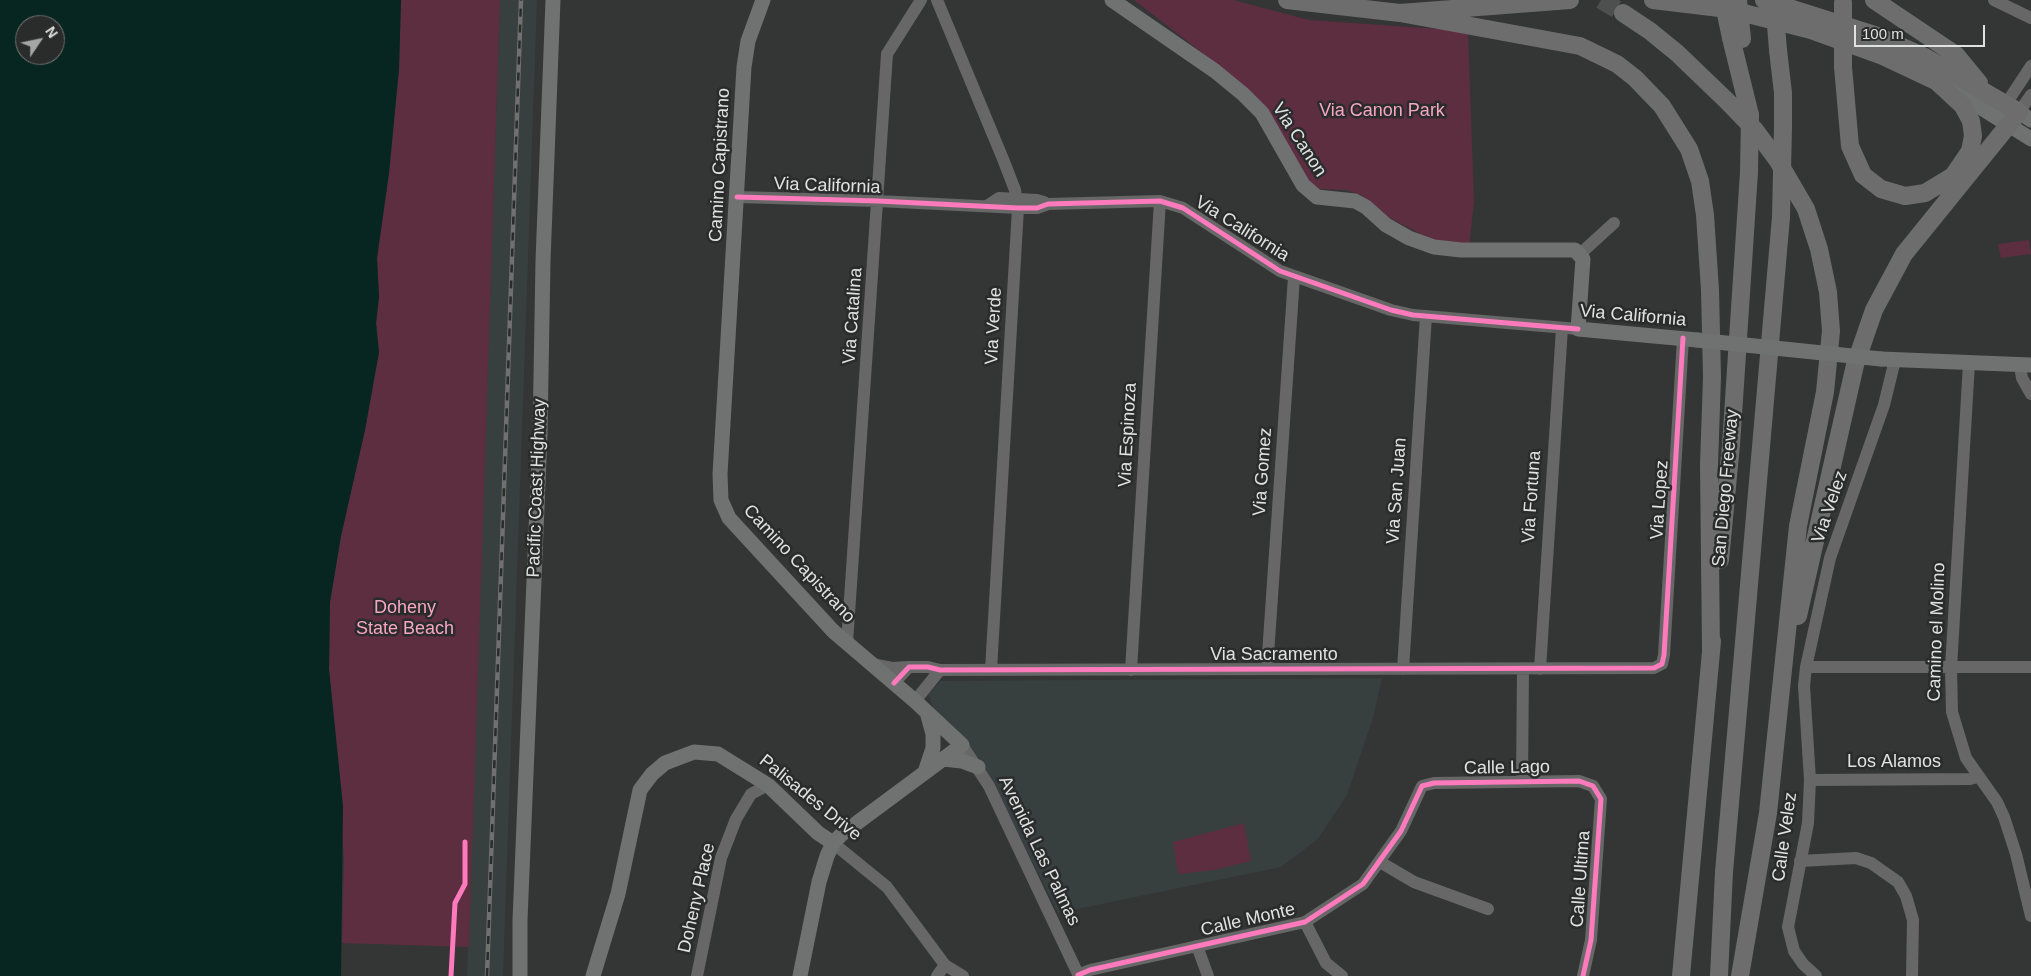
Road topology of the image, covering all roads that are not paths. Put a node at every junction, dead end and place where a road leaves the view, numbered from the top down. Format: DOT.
graph roads {
  1 [pos="553,0"];
  2 [pos="763,0"];
  3 [pos="921,0"];
  4 [pos="937,0"];
  5 [pos="1112,0"];
  6 [pos="1127,0"];
  7 [pos="1287,0"];
  8 [pos="1570,0"];
  9 [pos="1653,0"];
  10 [pos="1723,0"];
  11 [pos="1738,0"];
  12 [pos="1764,0"];
  13 [pos="1774,0"];
  14 [pos="1874,0"];
  15 [pos="1994,0"];
  16 [pos="1843,1"];
  17 [pos="1400,13"];
  18 [pos="1623,13"];
  19 [pos="1140,18"];
  20 [pos="2031,18"];
  21 [pos="1737,39"];
  22 [pos="2031,66"];
  23 [pos="1936,81"];
  24 [pos="1986,91"];
  25 [pos="2031,94"];
  26 [pos="1750,115"];
  27 [pos="2013,115"];
  28 [pos="2031,139"];
  29 [pos="737,197"];
  30 [pos="878,201"];
  31 [pos="1160,201"];
  32 [pos="1018,203"];
  33 [pos="1614,223"];
  34 [pos="1580,254"];
  35 [pos="1294,277"];
  36 [pos="1426,316"];
  37 [pos="1562,328"];
  38 [pos="1578,329"];
  39 [pos="1690,339"];
  40 [pos="1888,359"];
  41 [pos="1969,364"];
  42 [pos="2025,366"];
  43 [pos="2031,394"];
  44 [pos="847,643"];
  45 [pos="1712,651"];
  46 [pos="872,664"];
  47 [pos="1662,664"];
  48 [pos="908,667"];
  49 [pos="1806,667"];
  50 [pos="2031,667"];
  51 [pos="1951,668"];
  52 [pos="1267,669"];
  53 [pos="1403,669"];
  54 [pos="1523,669"];
  55 [pos="1540,669"];
  56 [pos="940,670"];
  57 [pos="990,670"];
  58 [pos="1131,670"];
  59 [pos="1781,679"];
  60 [pos="894,683"];
  61 [pos="915,701"];
  62 [pos="927,712"];
  63 [pos="962,745"];
  64 [pos="943,759"];
  65 [pos="978,767"];
  66 [pos="925,772"];
  67 [pos="1978,777"];
  68 [pos="1810,780"];
  69 [pos="1522,782"];
  70 [pos="768,785"];
  71 [pos="1422,786"];
  72 [pos="1593,786"];
  73 [pos="833,843"];
  74 [pos="1800,861"];
  75 [pos="1380,862"];
  76 [pos="1488,909"];
  77 [pos="2031,916"];
  78 [pos="1305,922"];
  79 [pos="1198,946"];
  80 [pos="945,965"];
  81 [pos="1078,975"];
  82 [pos="520,976"];
  83 [pos="593,976"];
  84 [pos="697,976"];
  85 [pos="800,976"];
  86 [pos="937,976"];
  87 [pos="963,976"];
  88 [pos="1208,976"];
  89 [pos="1342,976"];
  90 [pos="1583,976"];
  91 [pos="1681,976"];
  92 [pos="1719,976"];
  93 [pos="1740,976"];
  94 [pos="1816,976"];
  95 [pos="1912,976"];
  1 -- 82 [label="main road, Pacific Coast Highway"];
  2 -- 29 [label="main road, Camino Capistrano"];
  3 -- 30 [label="street, Via Catalina"];
  4 -- 32 [label="street, Via Verde"];
  5 -- 19 [label="main road, Via Canon"];
  6 -- 19 [label="main road"];
  7 -- 17 [label="highway"];
  8 -- 17 [label="highway"];
  9 -- 23 [label="highway"];
  10 -- 21 [label="highway, bridge"];
  11 -- 21 [label="highway, San Diego Freeway, bridge"];
  12 -- 24 [label="highway"];
  13 -- 92 [label="highway, San Diego Freeway, bridge"];
  14 -- 24 [label="highway"];
  15 -- 20 [label="street"];
  16 -- 23 [label="highway, bridge"];
  17 -- 45 [label="highway"];
  18 -- 59 [label="highway"];
  19 -- 34 [label="main road, Via Canon"];
  21 -- 26 [label="highway, San Diego Freeway"];
  21 -- 26 [label="highway"];
  22 -- 27 [label="street"];
  23 -- 27 [label="main road"];
  24 -- 27 [label="highway"];
  25 -- 27 [label="street"];
  26 -- 45 [label="highway, San Diego Freeway, bridge"];
  27 -- 28 [label="main road"];
  27 -- 59 [label="highway"];
  29 -- 30 [label="street, Via California"];
  29 -- 44 [label="main road, Camino Capistrano"];
  30 -- 32 [label="street, Via California"];
  30 -- 44 [label="street, Via Catalina"];
  31 -- 32 [label="street, Via California"];
  31 -- 35 [label="street, Via California"];
  31 -- 58 [label="street, Via Espinoza"];
  32 -- 57 [label="street, Via Verde"];
  33 -- 34 [label="street"];
  34 -- 38 [label="main road"];
  35 -- 36 [label="street, Via California"];
  35 -- 52 [label="street, Via Gomez"];
  36 -- 37 [label="street, Via California"];
  36 -- 53 [label="street, Via San Juan"];
  37 -- 38 [label="street, Via California"];
  37 -- 55 [label="street, Via Fortuna"];
  38 -- 39 [label="main road, Via California"];
  39 -- 40 [label="main road, Via California, bridge"];
  39 -- 47 [label="street, Via Lopez"];
  40 -- 41 [label="main road, Via California"];
  40 -- 49 [label="street, Via Velez"];
  41 -- 42 [label="main road, Via California"];
  41 -- 51 [label="street, Camino el Molino"];
  42 -- 43 [label="street"];
  44 -- 46 [label="main road, Camino Capistrano"];
  45 -- 91 [label="highway, San Diego Freeway"];
  46 -- 48 [label="street, Via Sacramento"];
  46 -- 60 [label="main road, Camino Capistrano"];
  47 -- 55 [label="street, Via Sacramento"];
  48 -- 56 [label="street, Via Sacramento"];
  48 -- 60 [label="street"];
  49 -- 51 [label="street"];
  49 -- 68 [label="street, Calle Velez"];
  50 -- 51 [label="street"];
  51 -- 67 [label="street, Camino el Molino"];
  52 -- 53 [label="street, Via Sacramento"];
  52 -- 58 [label="street, Via Sacramento"];
  53 -- 54 [label="street, Via Sacramento"];
  54 -- 55 [label="street, Via Sacramento"];
  54 -- 69 [label="street"];
  56 -- 57 [label="street, Via Sacramento"];
  56 -- 61 [label="street"];
  57 -- 58 [label="street, Via Sacramento"];
  59 -- 93 [label="highway"];
  60 -- 61 [label="main road, Camino Capistrano"];
  61 -- 62 [label="main road, Camino Capistrano"];
  62 -- 63 [label="main road, Camino Capistrano"];
  62 -- 66 [label="main road"];
  63 -- 64 [label="main road"];
  63 -- 65 [label="street, Avenida Las Palmas"];
  64 -- 65 [label="main road"];
  64 -- 66 [label="main road"];
  65 -- 81 [label="street, Avenida Las Palmas"];
  66 -- 73 [label="main road"];
  67 -- 68 [label="street, Los Alamos"];
  67 -- 77 [label="street, Camino el Molino"];
  68 -- 74 [label="street, Calle Velez"];
  69 -- 71 [label="street, Calle Lago"];
  69 -- 72 [label="street, Calle Lago"];
  70 -- 73 [label="main road, Palisades Drive"];
  70 -- 83 [label="main road, Palisades Drive"];
  70 -- 84 [label="street, Doheny Place"];
  71 -- 75 [label="street, Calle Monte"];
  72 -- 90 [label="street, Calle Ultima"];
  73 -- 80 [label="street, Palisades Drive"];
  73 -- 85 [label="main road"];
  74 -- 94 [label="street, Calle Velez"];
  74 -- 95 [label="street"];
  75 -- 76 [label="street"];
  75 -- 78 [label="street, Calle Monte"];
  78 -- 79 [label="street, Calle Monte"];
  78 -- 89 [label="street"];
  79 -- 81 [label="street, Calle Monte"];
  79 -- 88 [label="street"];
  80 -- 86 [label="street"];
  80 -- 87 [label="street, Palisades Drive"];
}
